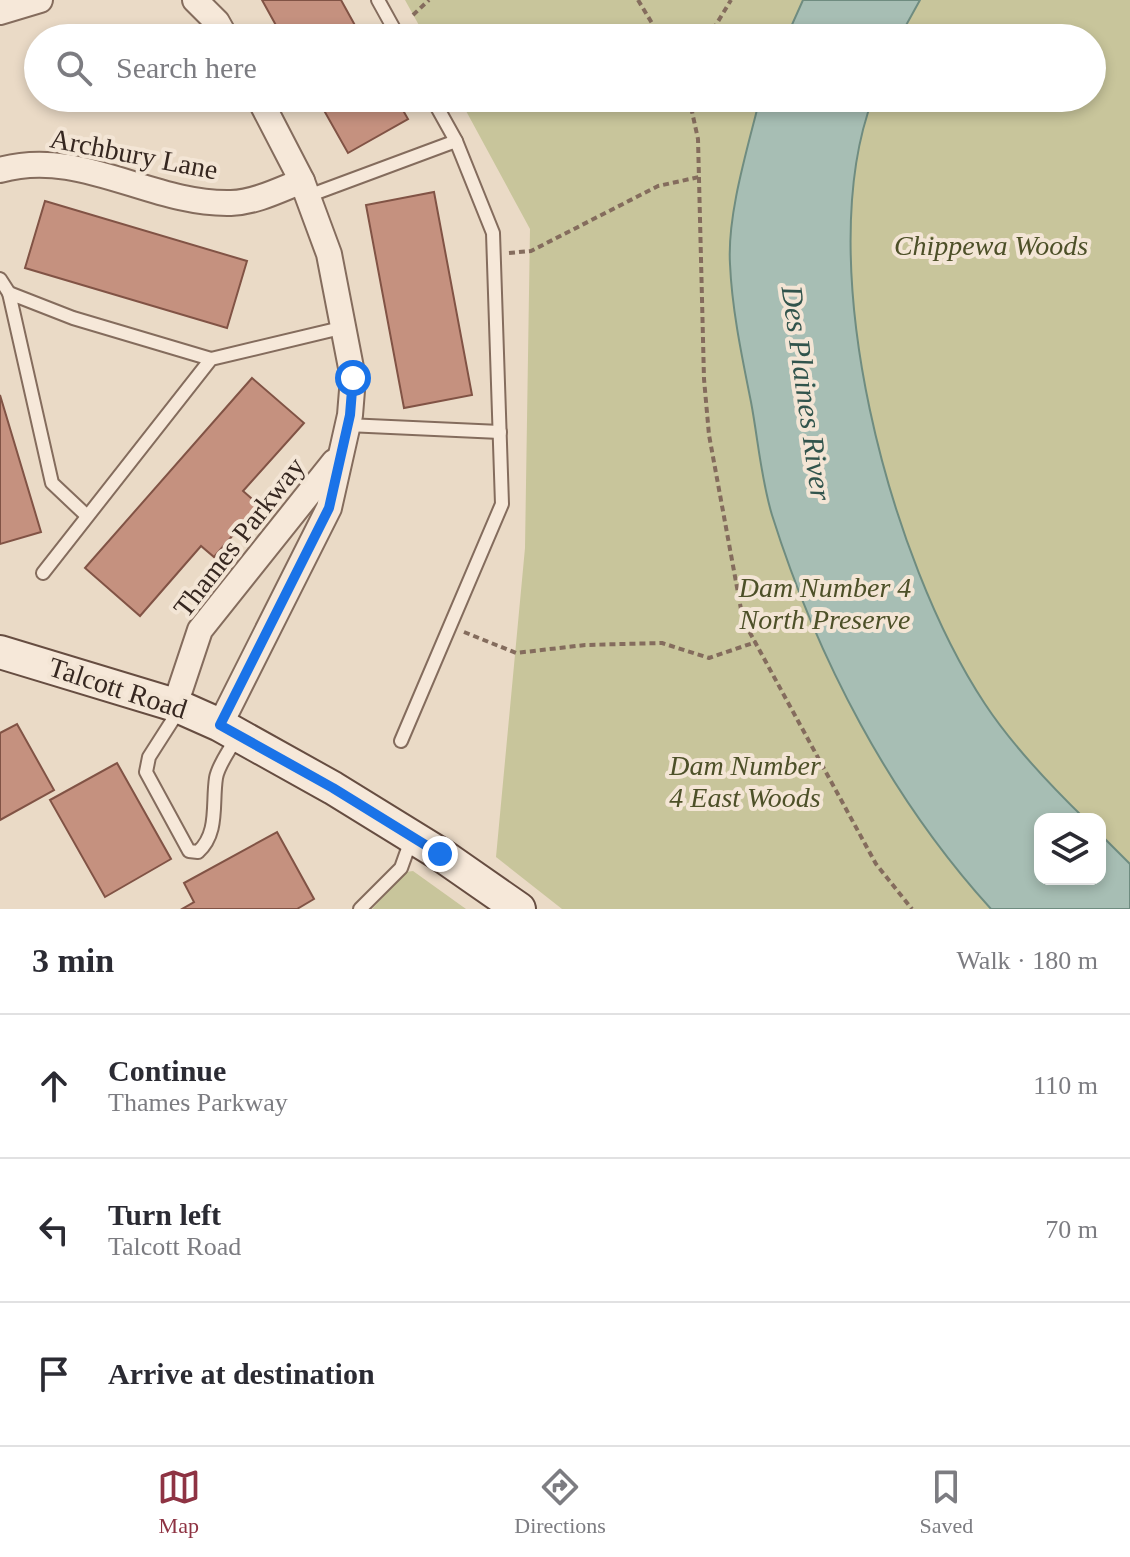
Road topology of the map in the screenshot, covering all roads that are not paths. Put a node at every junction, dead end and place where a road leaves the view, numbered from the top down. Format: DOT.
graph roads {
  1 [pos="40,0"];
  2 [pos="195,0"];
  3 [pos="378,0"];
  4 [pos="0,12"];
  5 [pos="218,24"];
  6 [pos="391,24"];
  7 [pos="266,112"];
  8 [pos="440,112"];
  9 [pos="456,141"];
  10 [pos="0,170"];
  11 [pos="305,188"];
  12 [pos="0,279"];
  13 [pos="9,293"];
  14 [pos="345,327"];
  15 [pos="211,359"];
  16 [pos="347,425"];
  17 [pos="500,432"];
  18 [pos="341,454"];
  19 [pos="87,516"];
  20 [pos="43,573"];
  21 [pos="0,652"];
  22 [pos="178,706"];
  23 [pos="229,730"];
  24 [pos="401,741"];
  25 [pos="412,837"];
  26 [pos="360,909"];
  27 [pos="519,909"];
  1 -- 4 [label="street"];
  2 -- 5 [label="street"];
  3 -- 6 [label="lane"];
  7 -- 11 [label="street, Thames Parkway"];
  8 -- 9 [label="lane"];
  9 -- 11 [label="lane"];
  9 -- 17 [label="lane"];
  10 -- 11 [label="street, Archbury Lane"];
  11 -- 14 [label="street, Thames Parkway"];
  12 -- 13 [label="lane"];
  13 -- 15 [label="lane"];
  13 -- 19 [label="lane"];
  14 -- 15 [label="lane"];
  14 -- 16 [label="street, Thames Parkway"];
  15 -- 19 [label="lane"];
  16 -- 17 [label="lane"];
  16 -- 18 [label="street, Thames Parkway"];
  17 -- 24 [label="lane"];
  18 -- 22 [label="street, Thames Parkway"];
  18 -- 23 [label="street, Thames Parkway"];
  19 -- 20 [label="lane"];
  21 -- 22 [label="main road, Talcott Road"];
  22 -- 23 [label="main road, Talcott Road"];
  22 -- 23 [label="lane"];
  23 -- 25 [label="main road, Talcott Road"];
  25 -- 26 [label="lane"];
  25 -- 27 [label="main road, Talcott Road"];
}
